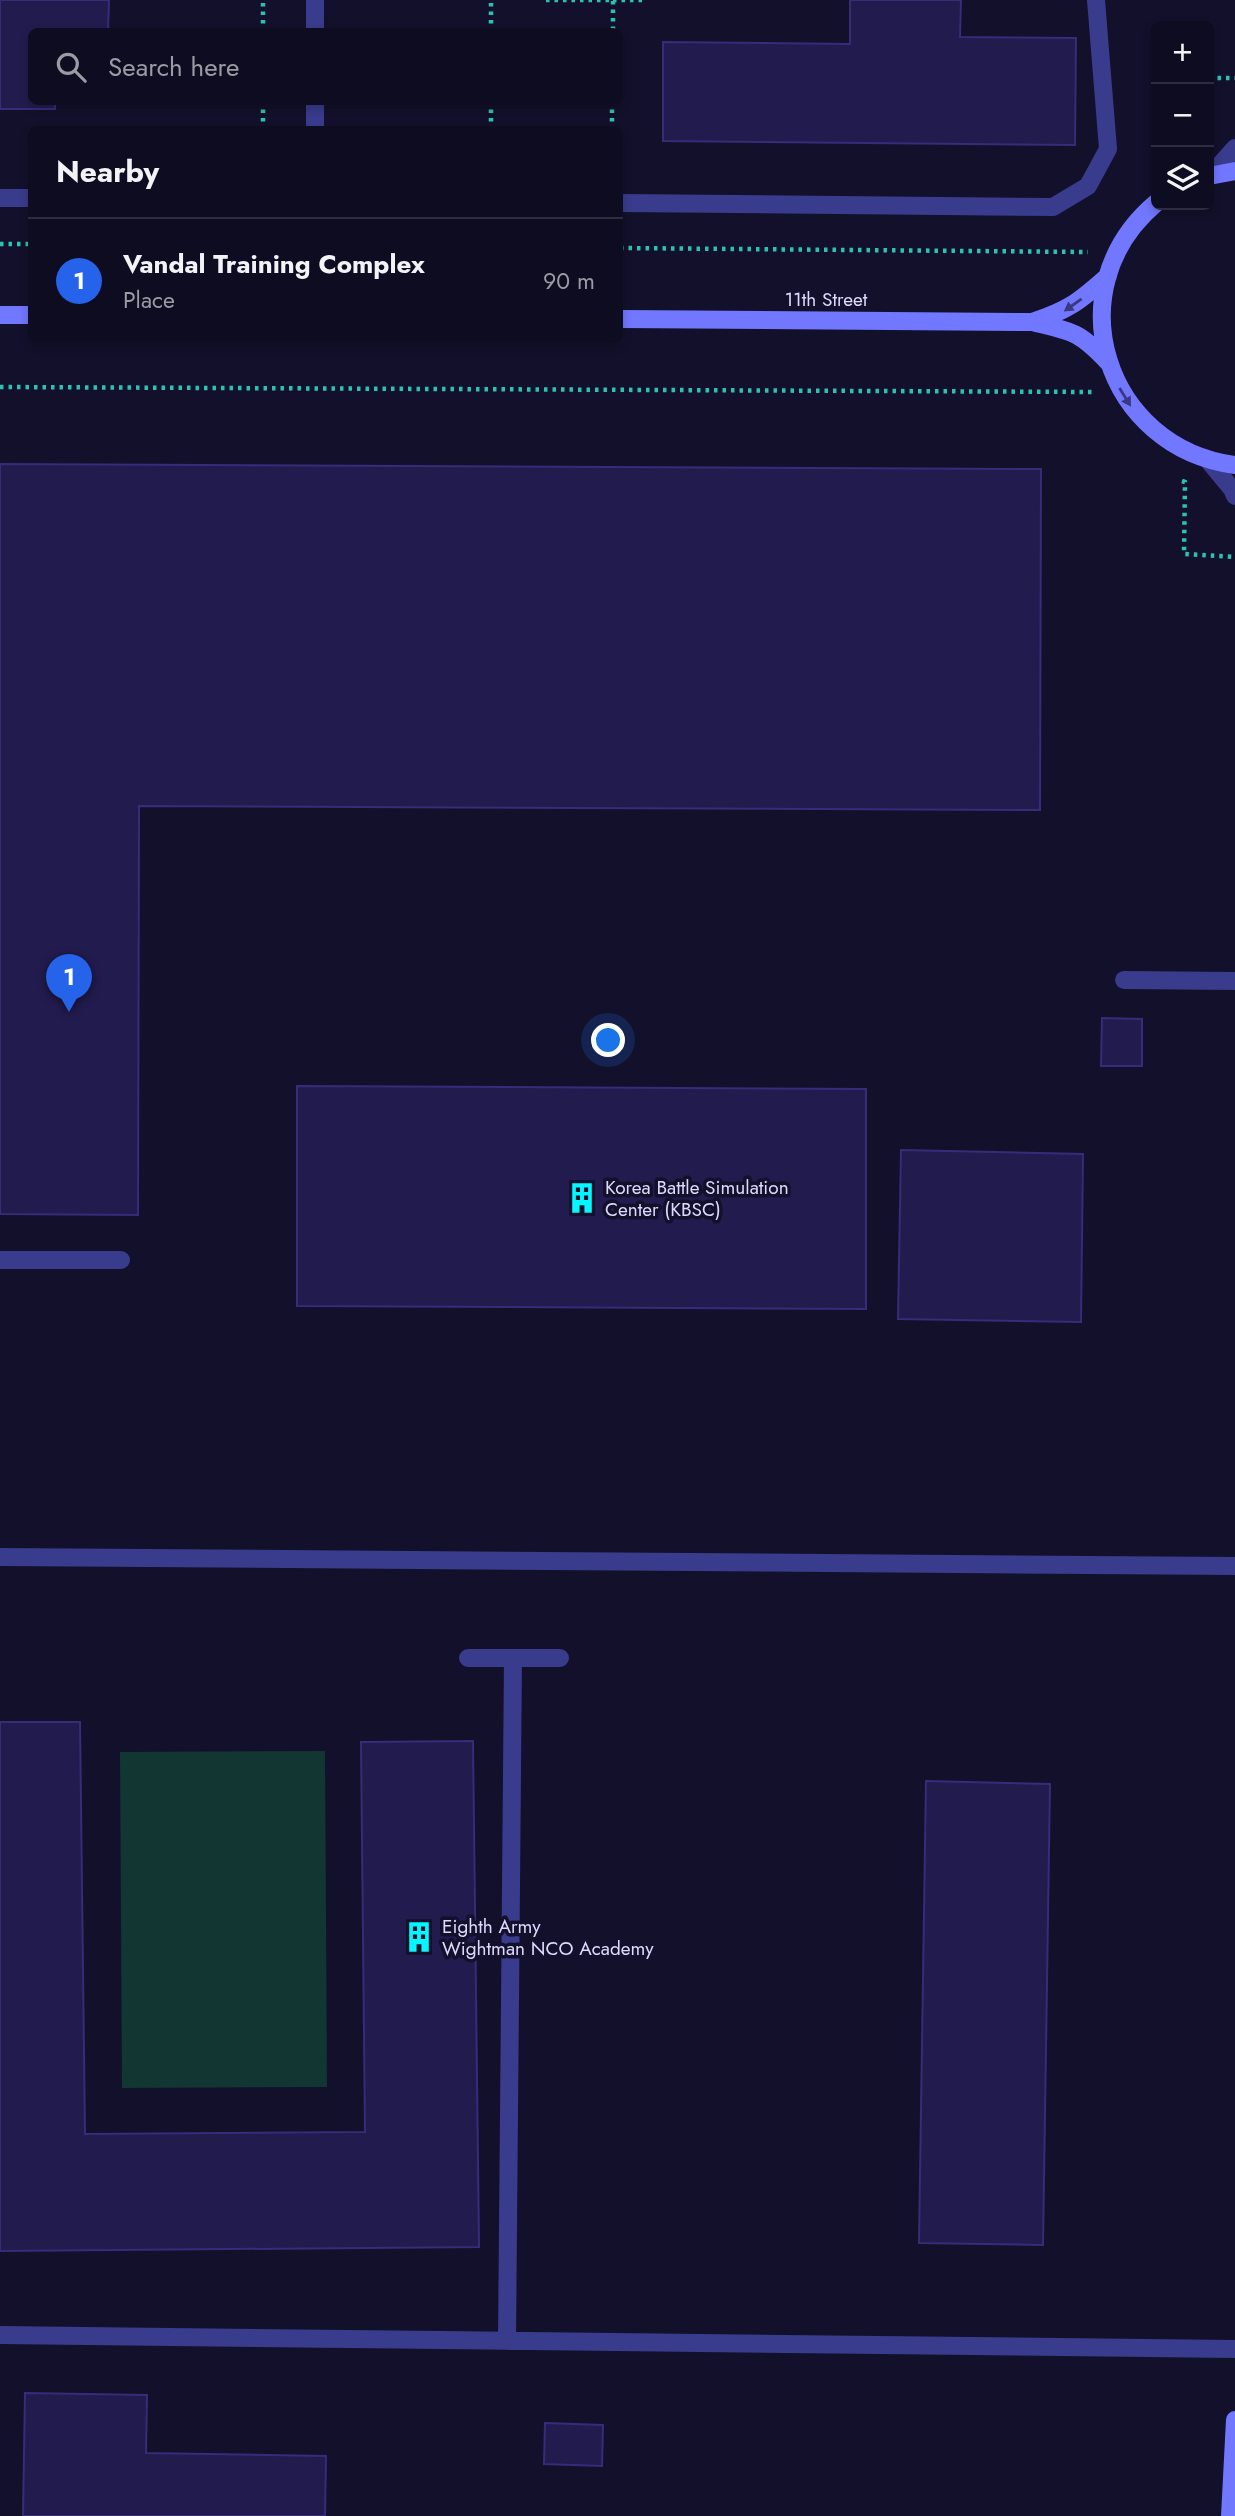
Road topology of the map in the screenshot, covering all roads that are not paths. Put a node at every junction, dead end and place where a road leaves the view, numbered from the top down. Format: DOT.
graph roads {
  1 [pos="315,0"];
  2 [pos="1096,0"];
  3 [pos="315,28"];
  4 [pos="315,105"];
  5 [pos="315,126"];
  6 [pos="1235,148"];
  7 [pos="1235,171"];
  8 [pos="1214,172"];
  9 [pos="1214,175"];
  10 [pos="0,198"];
  11 [pos="28,198"];
  12 [pos="623,203"];
  13 [pos="1151,208"];
  14 [pos="1108,276"];
  15 [pos="0,315"];
  16 [pos="28,315"];
  17 [pos="623,319"];
  18 [pos="1032,322"];
  19 [pos="1108,362"];
  20 [pos="1208,460"];
  21 [pos="1235,466"];
  22 [pos="1235,496"];
  23 [pos="1124,980"];
  24 [pos="1235,981"];
  25 [pos="0,1259"];
  26 [pos="121,1260"];
  27 [pos="0,1557"];
  28 [pos="1235,1566"];
  29 [pos="468,1658"];
  30 [pos="513,1658"];
  31 [pos="560,1658"];
  32 [pos="0,2335"];
  33 [pos="507,2341"];
  34 [pos="1235,2349"];
  35 [pos="1235,2420"];
  36 [pos="1230,2516"];
  1 -- 3 [label="street"];
  2 -- 12 [label="street"];
  4 -- 5 [label="street"];
  6 -- 8 [label="street"];
  7 -- 9 [label="main road"];
  10 -- 11 [label="street"];
  13 -- 14 [label="main road"];
  14 -- 18 [label="main road, one-way"];
  14 -- 19 [label="main road"];
  15 -- 16 [label="main road"];
  17 -- 18 [label="main road, 11th Street"];
  18 -- 19 [label="main road"];
  19 -- 20 [label="main road, one-way"];
  20 -- 21 [label="main road"];
  20 -- 22 [label="street"];
  23 -- 24 [label="street"];
  25 -- 26 [label="street"];
  27 -- 28 [label="street"];
  29 -- 30 [label="street"];
  30 -- 31 [label="street"];
  30 -- 33 [label="street"];
  32 -- 33 [label="street"];
  33 -- 34 [label="street"];
  35 -- 36 [label="main road"];
}
